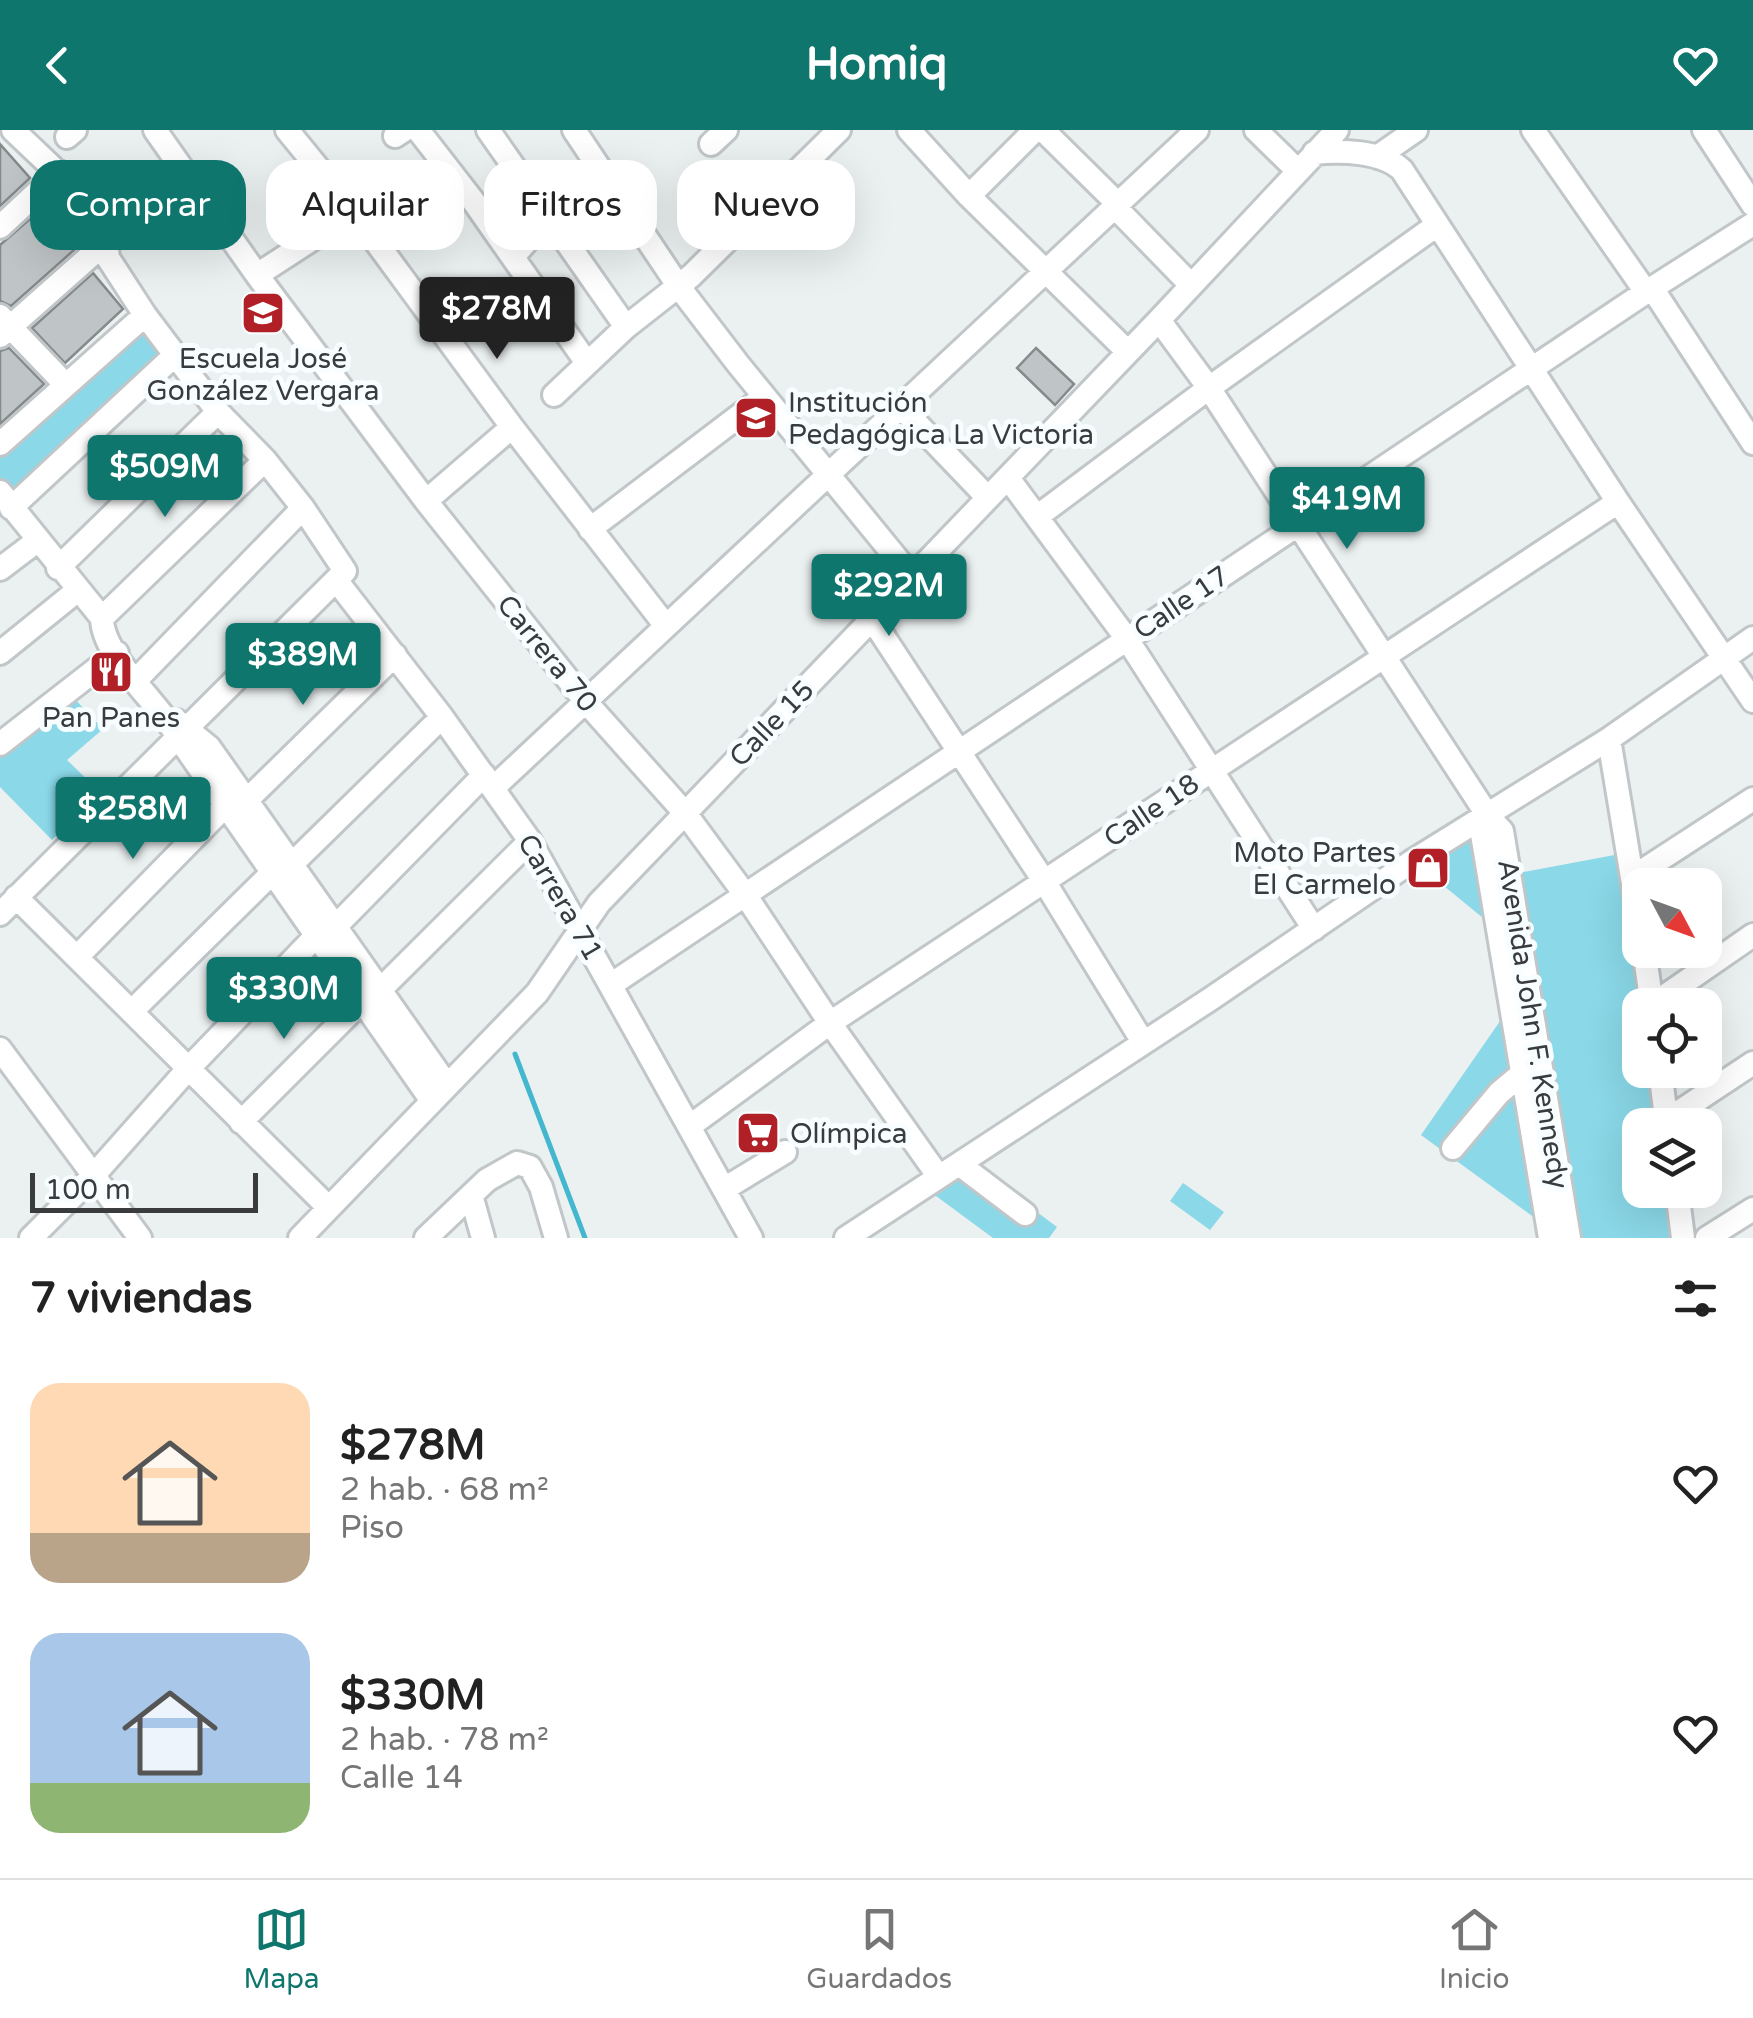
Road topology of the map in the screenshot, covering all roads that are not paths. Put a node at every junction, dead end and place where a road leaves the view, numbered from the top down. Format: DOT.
graph roads {
  1 [pos="14,130"];
  2 [pos="155,130"];
  3 [pos="287,130"];
  4 [pos="488,130"];
  5 [pos="574,130"];
  6 [pos="839,130"];
  7 [pos="909,130"];
  8 [pos="1035,130"];
  9 [pos="1043,130"];
  10 [pos="1197,130"];
  11 [pos="1256,130"];
  12 [pos="1416,130"];
  13 [pos="1533,130"];
  14 [pos="1704,130"];
  15 [pos="406,132"];
  16 [pos="1326,138"];
  17 [pos="1376,157"];
  18 [pos="46,160"];
  19 [pos="312,160"];
  20 [pos="509,160"];
  21 [pos="594,160"];
  22 [pos="1298,171"];
  23 [pos="969,196"];
  24 [pos="30,199"];
  25 [pos="1117,206"];
  26 [pos="1753,206"];
  27 [pos="1753,224"];
  28 [pos="1437,225"];
  29 [pos="0,227"];
  30 [pos="96,250"];
  31 [pos="106,250"];
  32 [pos="295,250"];
  33 [pos="382,250"];
  34 [pos="519,250"];
  35 [pos="572,250"];
  36 [pos="654,250"];
  37 [pos="513,257"];
  38 [pos="1046,272"];
  39 [pos="257,275"];
  40 [pos="1190,284"];
  41 [pos="678,287"];
  42 [pos="1649,290"];
  43 [pos="145,315"];
  44 [pos="1159,320"];
  45 [pos="3,326"];
  46 [pos="626,327"];
  47 [pos="1128,352"];
  48 [pos="174,356"];
  49 [pos="587,362"];
  50 [pos="1533,368"];
  51 [pos="65,384"];
  52 [pos="1209,388"];
  53 [pos="554,395"];
  54 [pos="764,397"];
  55 [pos="901,407"];
  56 [pos="218,412"];
  57 [pos="512,427"];
  58 [pos="1753,443"];
  59 [pos="0,444"];
  60 [pos="266,460"];
  61 [pos="830,474"];
  62 [pos="1008,478"];
  63 [pos="988,498"];
  64 [pos="6,500"];
  65 [pos="426,501"];
  66 [pos="1618,502"];
  67 [pos="303,508"];
  68 [pos="1038,516"];
  69 [pos="1298,525"];
  70 [pos="590,529"];
  71 [pos="37,541"];
  72 [pos="58,568"];
  73 [pos="0,569"];
  74 [pos="340,576"];
  75 [pos="912,576"];
  76 [pos="78,590"];
  77 [pos="102,618"];
  78 [pos="872,618"];
  79 [pos="666,626"];
  80 [pos="1753,638"];
  81 [pos="1127,639"];
  82 [pos="0,653"];
  83 [pos="117,653"];
  84 [pos="395,655"];
  85 [pos="1386,658"];
  86 [pos="1724,658"];
  87 [pos="135,680"];
  88 [pos="1753,700"];
  89 [pos="586,702"];
  90 [pos="442,717"];
  91 [pos="182,732"];
  92 [pos="1609,739"];
  93 [pos="0,744"];
  94 [pos="958,751"];
  95 [pos="1214,769"];
  96 [pos="488,782"];
  97 [pos="1753,799"];
  98 [pos="236,802"];
  99 [pos="685,813"];
  100 [pos="1488,816"];
  101 [pos="530,841"];
  102 [pos="282,868"];
  103 [pos="1630,868"];
  104 [pos="1647,868"];
  105 [pos="1044,881"];
  106 [pos="744,893"];
  107 [pos="8,906"];
  108 [pos="1314,929"];
  109 [pos="582,930"];
  110 [pos="327,931"];
  111 [pos="1753,934"];
  112 [pos="77,957"];
  113 [pos="612,984"];
  114 [pos="1676,988"];
  115 [pos="372,994"];
  116 [pos="132,1011"];
  117 [pos="830,1023"];
  118 [pos="1143,1042"];
  119 [pos="0,1049"];
  120 [pos="1753,1063"];
  121 [pos="188,1068"];
  122 [pos="1524,1072"];
  123 [pos="440,1093"];
  124 [pos="1688,1108"];
  125 [pos="242,1122"];
  126 [pos="690,1126"];
  127 [pos="1453,1148"];
  128 [pos="786,1152"];
  129 [pos="949,1171"];
  130 [pos="93,1176"];
  131 [pos="724,1190"];
  132 [pos="471,1194"];
  133 [pos="329,1208"];
  134 [pos="1679,1208"];
  135 [pos="1753,1208"];
  136 [pos="1025,1214"];
  137 [pos="31,1238"];
  138 [pos="140,1238"];
  139 [pos="300,1238"];
  140 [pos="426,1238"];
  141 [pos="483,1238"];
  142 [pos="556,1238"];
  143 [pos="751,1238"];
  144 [pos="846,1238"];
  145 [pos="1550,1238"];
  146 [pos="1569,1238"];
  147 [pos="1683,1238"];
  148 [pos="1707,1238"];
  1 -- 18 [label="street, Carrera 71"];
  2 -- 39 [label="street, Carrera 70"];
  3 -- 19 [label="street"];
  4 -- 20 [label="street"];
  5 -- 21 [label="street"];
  6 -- 41 [label="street"];
  7 -- 23 [label="street"];
  8 -- 23 [label="street"];
  9 -- 25 [label="street"];
  10 -- 25 [label="street"];
  11 -- 22 [label="street"];
  12 -- 17 [label="street"];
  13 -- 42 [label="street"];
  14 -- 26 [label="street"];
  15 -- 37 [label="street"];
  16 -- 17 [label="street"];
  16 -- 22 [label="street, Calle 15"];
  17 -- 28 [label="street"];
  22 -- 40 [label="street, Calle 15"];
  23 -- 38 [label="street"];
  24 -- 29 [label="street"];
  25 -- 38 [label="street"];
  25 -- 40 [label="street"];
  27 -- 42 [label="street, Calle 17"];
  28 -- 50 [label="street"];
  28 -- 52 [label="street"];
  30 -- 45 [label="street"];
  31 -- 43 [label="street, Carrera 71"];
  32 -- 39 [label="street"];
  33 -- 57 [label="street"];
  34 -- 37 [label="street"];
  35 -- 46 [label="street"];
  36 -- 41 [label="street"];
  37 -- 49 [label="street"];
  38 -- 47 [label="street"];
  38 -- 55 [label="street"];
  39 -- 65 [label="street, Carrera 70"];
  40 -- 44 [label="street, Calle 15"];
  41 -- 46 [label="street"];
  41 -- 54 [label="street"];
  42 -- 50 [label="street, Calle 17"];
  42 -- 58 [label="street"];
  43 -- 48 [label="street, Carrera 71"];
  43 -- 51 [label="street"];
  44 -- 47 [label="street, Calle 15"];
  44 -- 52 [label="street, Avenida John F. Kennedy"];
  45 -- 51 [label="street"];
  46 -- 49 [label="street"];
  47 -- 62 [label="street, Calle 15"];
  48 -- 56 [label="street, Carrera 71"];
  48 -- 64 [label="street"];
  49 -- 53 [label="street"];
  50 -- 66 [label="street"];
  50 -- 69 [label="street, Calle 17"];
  51 -- 59 [label="street"];
  52 -- 68 [label="street"];
  52 -- 69 [label="street, Avenida John F. Kennedy"];
  54 -- 61 [label="street"];
  54 -- 70 [label="street"];
  55 -- 61 [label="street"];
  55 -- 63 [label="street"];
  56 -- 60 [label="street, Carrera 71"];
  56 -- 72 [label="street"];
  57 -- 65 [label="street"];
  57 -- 70 [label="street"];
  60 -- 67 [label="street, Carrera 71"];
  60 -- 77 [label="street"];
  61 -- 75 [label="street"];
  61 -- 79 [label="street"];
  62 -- 63 [label="street, Calle 15"];
  62 -- 68 [label="street"];
  63 -- 75 [label="street, Calle 15"];
  64 -- 71 [label="street"];
  65 -- 89 [label="street, Carrera 70"];
  66 -- 85 [label="street, Calle 18"];
  66 -- 86 [label="street"];
  67 -- 74 [label="street, Carrera 71"];
  67 -- 87 [label="street"];
  68 -- 81 [label="street"];
  69 -- 81 [label="street, Calle 17"];
  69 -- 85 [label="street, Avenida John F. Kennedy"];
  70 -- 79 [label="street"];
  71 -- 72 [label="street"];
  71 -- 73 [label="street"];
  72 -- 76 [label="street"];
  74 -- 84 [label="street, Carrera 71"];
  74 -- 91 [label="street"];
  75 -- 78 [label="street, Calle 15"];
  76 -- 77 [label="street"];
  76 -- 82 [label="street"];
  77 -- 83 [label="street"];
  78 -- 94 [label="street"];
  78 -- 99 [label="street, Calle 15"];
  79 -- 89 [label="street"];
  80 -- 86 [label="street"];
  81 -- 94 [label="street, Calle 17"];
  81 -- 95 [label="street"];
  83 -- 87 [label="street"];
  83 -- 93 [label="street"];
  84 -- 90 [label="street, Carrera 71"];
  84 -- 98 [label="street"];
  85 -- 95 [label="street, Calle 18"];
  85 -- 100 [label="street, Avenida John F. Kennedy"];
  86 -- 88 [label="street"];
  86 -- 92 [label="street"];
  87 -- 91 [label="street"];
  89 -- 96 [label="street"];
  89 -- 99 [label="street, Carrera 70"];
  90 -- 96 [label="street, Carrera 71"];
  90 -- 102 [label="street"];
  91 -- 98 [label="street"];
  91 -- 107 [label="street"];
  92 -- 100 [label="street"];
  92 -- 103 [label="street"];
  94 -- 105 [label="street"];
  94 -- 106 [label="street, Calle 17"];
  95 -- 105 [label="street, Calle 18"];
  95 -- 108 [label="street"];
  96 -- 101 [label="street, Carrera 71"];
  96 -- 110 [label="street"];
  97 -- 104 [label="street"];
  98 -- 102 [label="street"];
  98 -- 112 [label="street"];
  99 -- 106 [label="street, Carrera 70"];
  99 -- 109 [label="street, Calle 15"];
  100 -- 108 [label="street"];
  100 -- 122 [label="street, Avenida John F. Kennedy"];
  100 -- 146 [label="street, Avenida John F. Kennedy"];
  101 -- 109 [label="street, Carrera 71"];
  101 -- 115 [label="street"];
  102 -- 110 [label="street"];
  102 -- 116 [label="street"];
  105 -- 117 [label="street, Calle 18"];
  105 -- 118 [label="street"];
  106 -- 113 [label="street, Calle 17"];
  106 -- 117 [label="street, Carrera 70"];
  107 -- 112 [label="street"];
  108 -- 118 [label="street"];
  109 -- 113 [label="street, Carrera 71"];
  109 -- 123 [label="street, Calle 15"];
  110 -- 115 [label="street"];
  110 -- 121 [label="street"];
  111 -- 114 [label="street"];
  112 -- 116 [label="street"];
  113 -- 126 [label="street, Carrera 71"];
  115 -- 123 [label="street"];
  115 -- 125 [label="street"];
  116 -- 121 [label="street"];
  117 -- 126 [label="street, Calle 18"];
  117 -- 129 [label="street, Carrera 70"];
  118 -- 129 [label="street"];
  119 -- 130 [label="street"];
  120 -- 124 [label="street"];
  121 -- 125 [label="street"];
  121 -- 130 [label="street"];
  122 -- 127 [label="street"];
  122 -- 145 [label="street, Avenida John F. Kennedy"];
  123 -- 133 [label="street, Calle 15"];
  125 -- 133 [label="street"];
  126 -- 131 [label="street, Carrera 71"];
  128 -- 131 [label="street"];
  129 -- 136 [label="street, Carrera 70"];
  129 -- 144 [label="street"];
  130 -- 137 [label="street"];
  130 -- 138 [label="street"];
  131 -- 143 [label="street, Carrera 71"];
  132 -- 140 [label="street"];
  132 -- 141 [label="street"];
  132 -- 142 [label="street"];
  133 -- 139 [label="street, Calle 15"];
  134 -- 147 [label="street"];
  135 -- 148 [label="street"];
}
